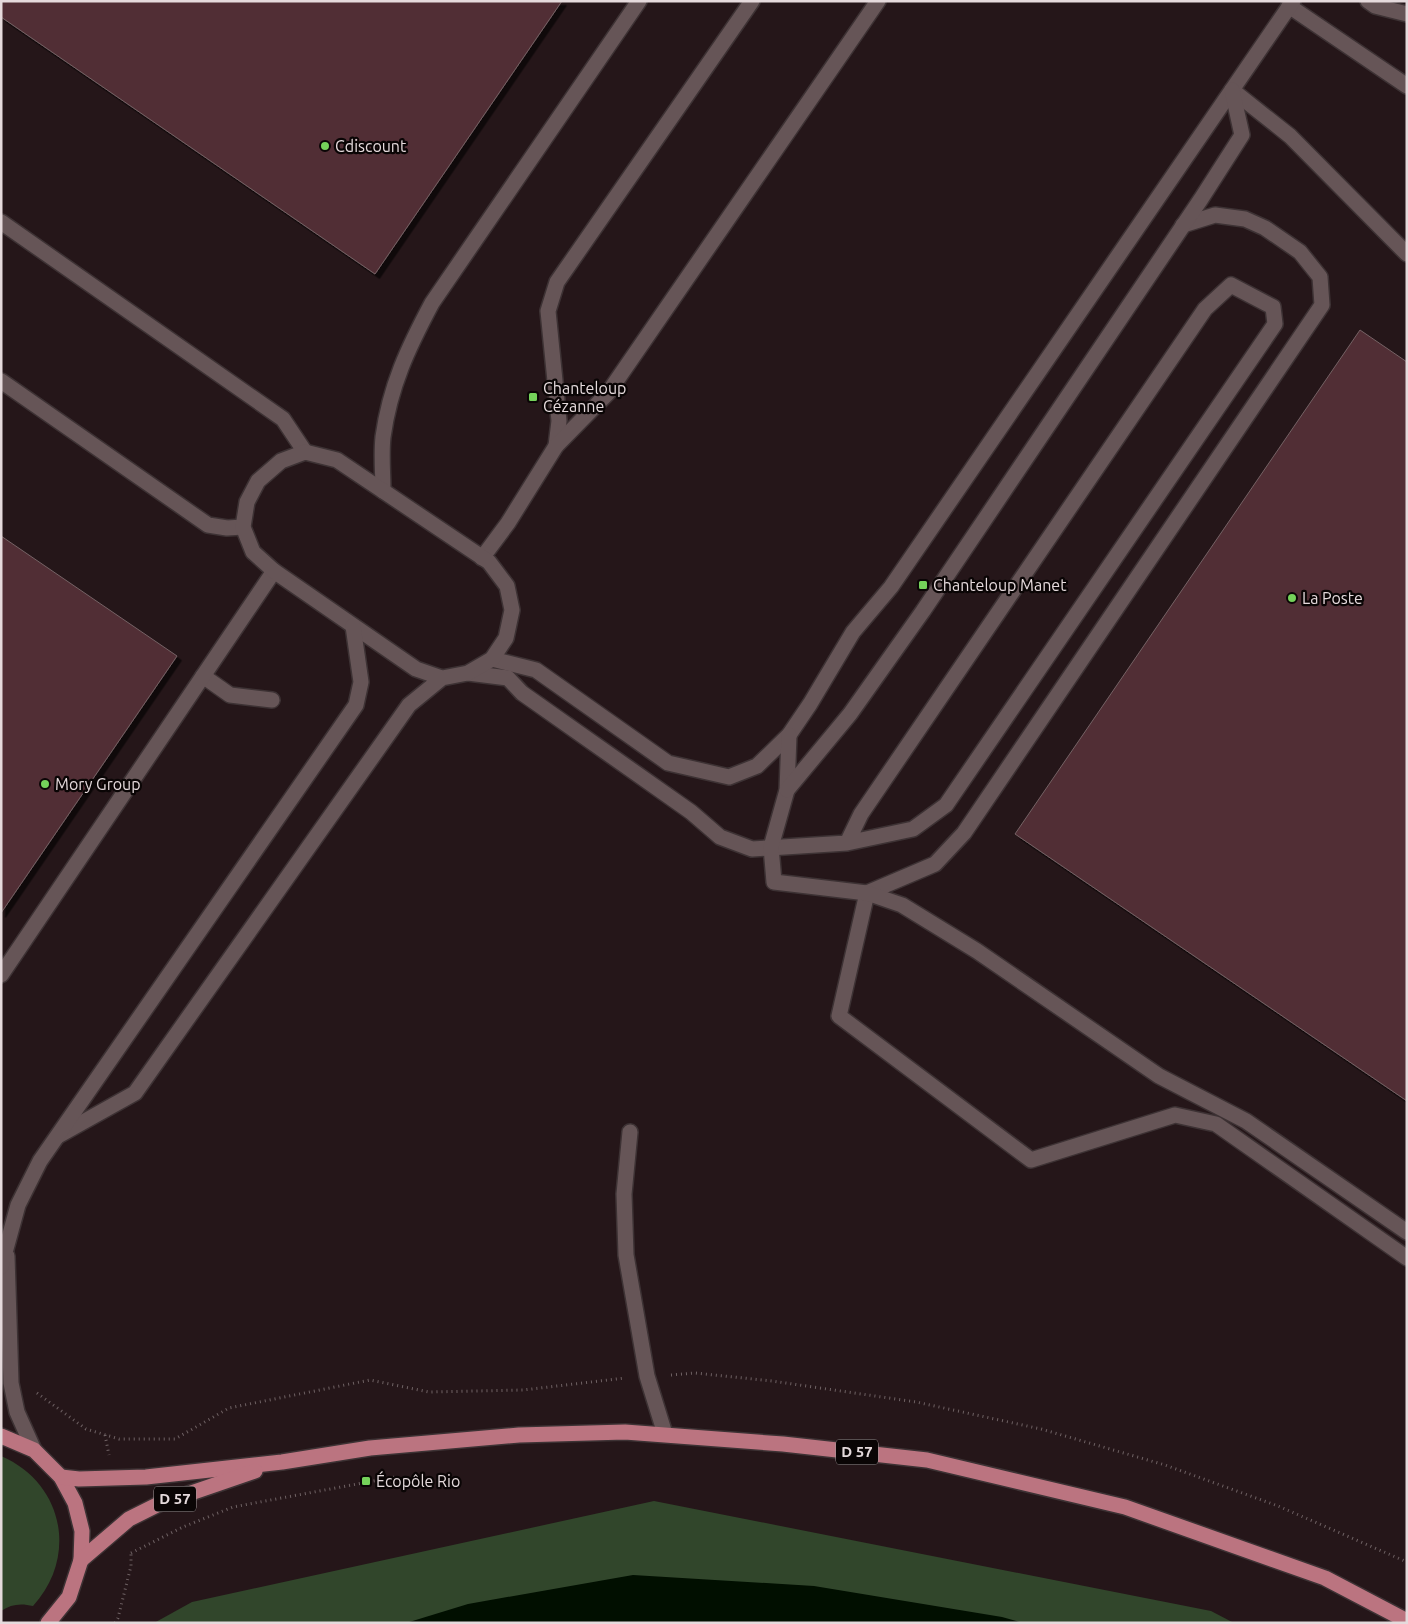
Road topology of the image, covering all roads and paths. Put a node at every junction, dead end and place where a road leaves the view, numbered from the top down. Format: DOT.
graph roads {
  1 [pos="640,1"];
  2 [pos="752,1"];
  3 [pos="878,1"];
  4 [pos="1368,1"];
  5 [pos="1291,4"];
  6 [pos="1407,14"];
  7 [pos="1407,86"];
  8 [pos="1232,90"];
  9 [pos="1,222"];
  10 [pos="1183,225"];
  11 [pos="1407,254"];
  12 [pos="1,380"];
  13 [pos="556,446"];
  14 [pos="304,452"];
  15 [pos="384,491"];
  16 [pos="243,527"];
  17 [pos="482,558"];
  18 [pos="274,571"];
  19 [pos="353,626"];
  20 [pos="492,659"];
  21 [pos="468,673"];
  22 [pos="203,676"];
  23 [pos="442,678"];
  24 [pos="272,700"];
  25 [pos="789,735"];
  26 [pos="787,790"];
  27 [pos="847,843"];
  28 [pos="771,847"];
  29 [pos="866,893"];
  30 [pos="1,975"];
  31 [pos="630,1132"];
  32 [pos="58,1136"];
  33 [pos="1407,1232"];
  34 [pos="7,1247"];
  35 [pos="1407,1258"];
  36 [pos="1,1267"];
  37 [pos="665,1434"];
  38 [pos="105,1435"];
  39 [pos="1,1436"];
  40 [pos="34,1450"];
  41 [pos="109,1460"];
  42 [pos="282,1462"];
  43 [pos="61,1477"];
  44 [pos="395,1477"];
  45 [pos="131,1546"];
  46 [pos="131,1553"];
  47 [pos="81,1560"];
  48 [pos="1407,1620"];
  49 [pos="48,1623"];
  50 [pos="115,1623"];
  1 -- 15 [label="lane"];
  2 -- 13 [label="lane"];
  3 -- 13 [label="lane"];
  4 -- 6 [label="lane"];
  5 -- 7 [label="lane"];
  5 -- 8 [label="lane"];
  8 -- 10 [label="lane"];
  8 -- 11 [label="lane"];
  8 -- 25 [label="lane"];
  9 -- 14 [label="lane"];
  10 -- 26 [label="lane"];
  10 -- 29 [label="lane"];
  12 -- 16 [label="lane"];
  13 -- 17 [label="lane"];
  14 -- 15 [label="lane"];
  14 -- 16 [label="lane"];
  15 -- 17 [label="lane"];
  16 -- 18 [label="lane"];
  17 -- 20 [label="lane"];
  18 -- 19 [label="lane"];
  18 -- 22 [label="lane"];
  19 -- 23 [label="lane"];
  19 -- 32 [label="lane"];
  20 -- 21 [label="lane"];
  20 -- 25 [label="lane"];
  21 -- 23 [label="lane"];
  21 -- 28 [label="lane"];
  22 -- 24 [label="lane"];
  22 -- 30 [label="lane"];
  23 -- 32 [label="lane"];
  25 -- 26 [label="lane"];
  26 -- 28 [label="lane"];
  27 -- 27 [label="lane"];
  27 -- 28 [label="lane"];
  28 -- 29 [label="lane"];
  29 -- 33 [label="lane"];
  29 -- 35 [label="lane"];
  31 -- 37 [label="lane"];
  32 -- 34 [label="lane"];
  34 -- 36 [label="lane"];
  34 -- 40 [label="lane"];
  37 -- 42 [label="main road, D 57"];
  37 -- 48 [label="main road, D 57"];
  38 -- 41 [label="path"];
  39 -- 40 [label="main road"];
  40 -- 43 [label="main road"];
  42 -- 43 [label="main road, D 57"];
  42 -- 47 [label="main road, D 57"];
  43 -- 47 [label="main road"];
  44 -- 46 [label="path"];
  45 -- 46 [label="path"];
  46 -- 50 [label="path"];
  47 -- 49 [label="main road"];
}
